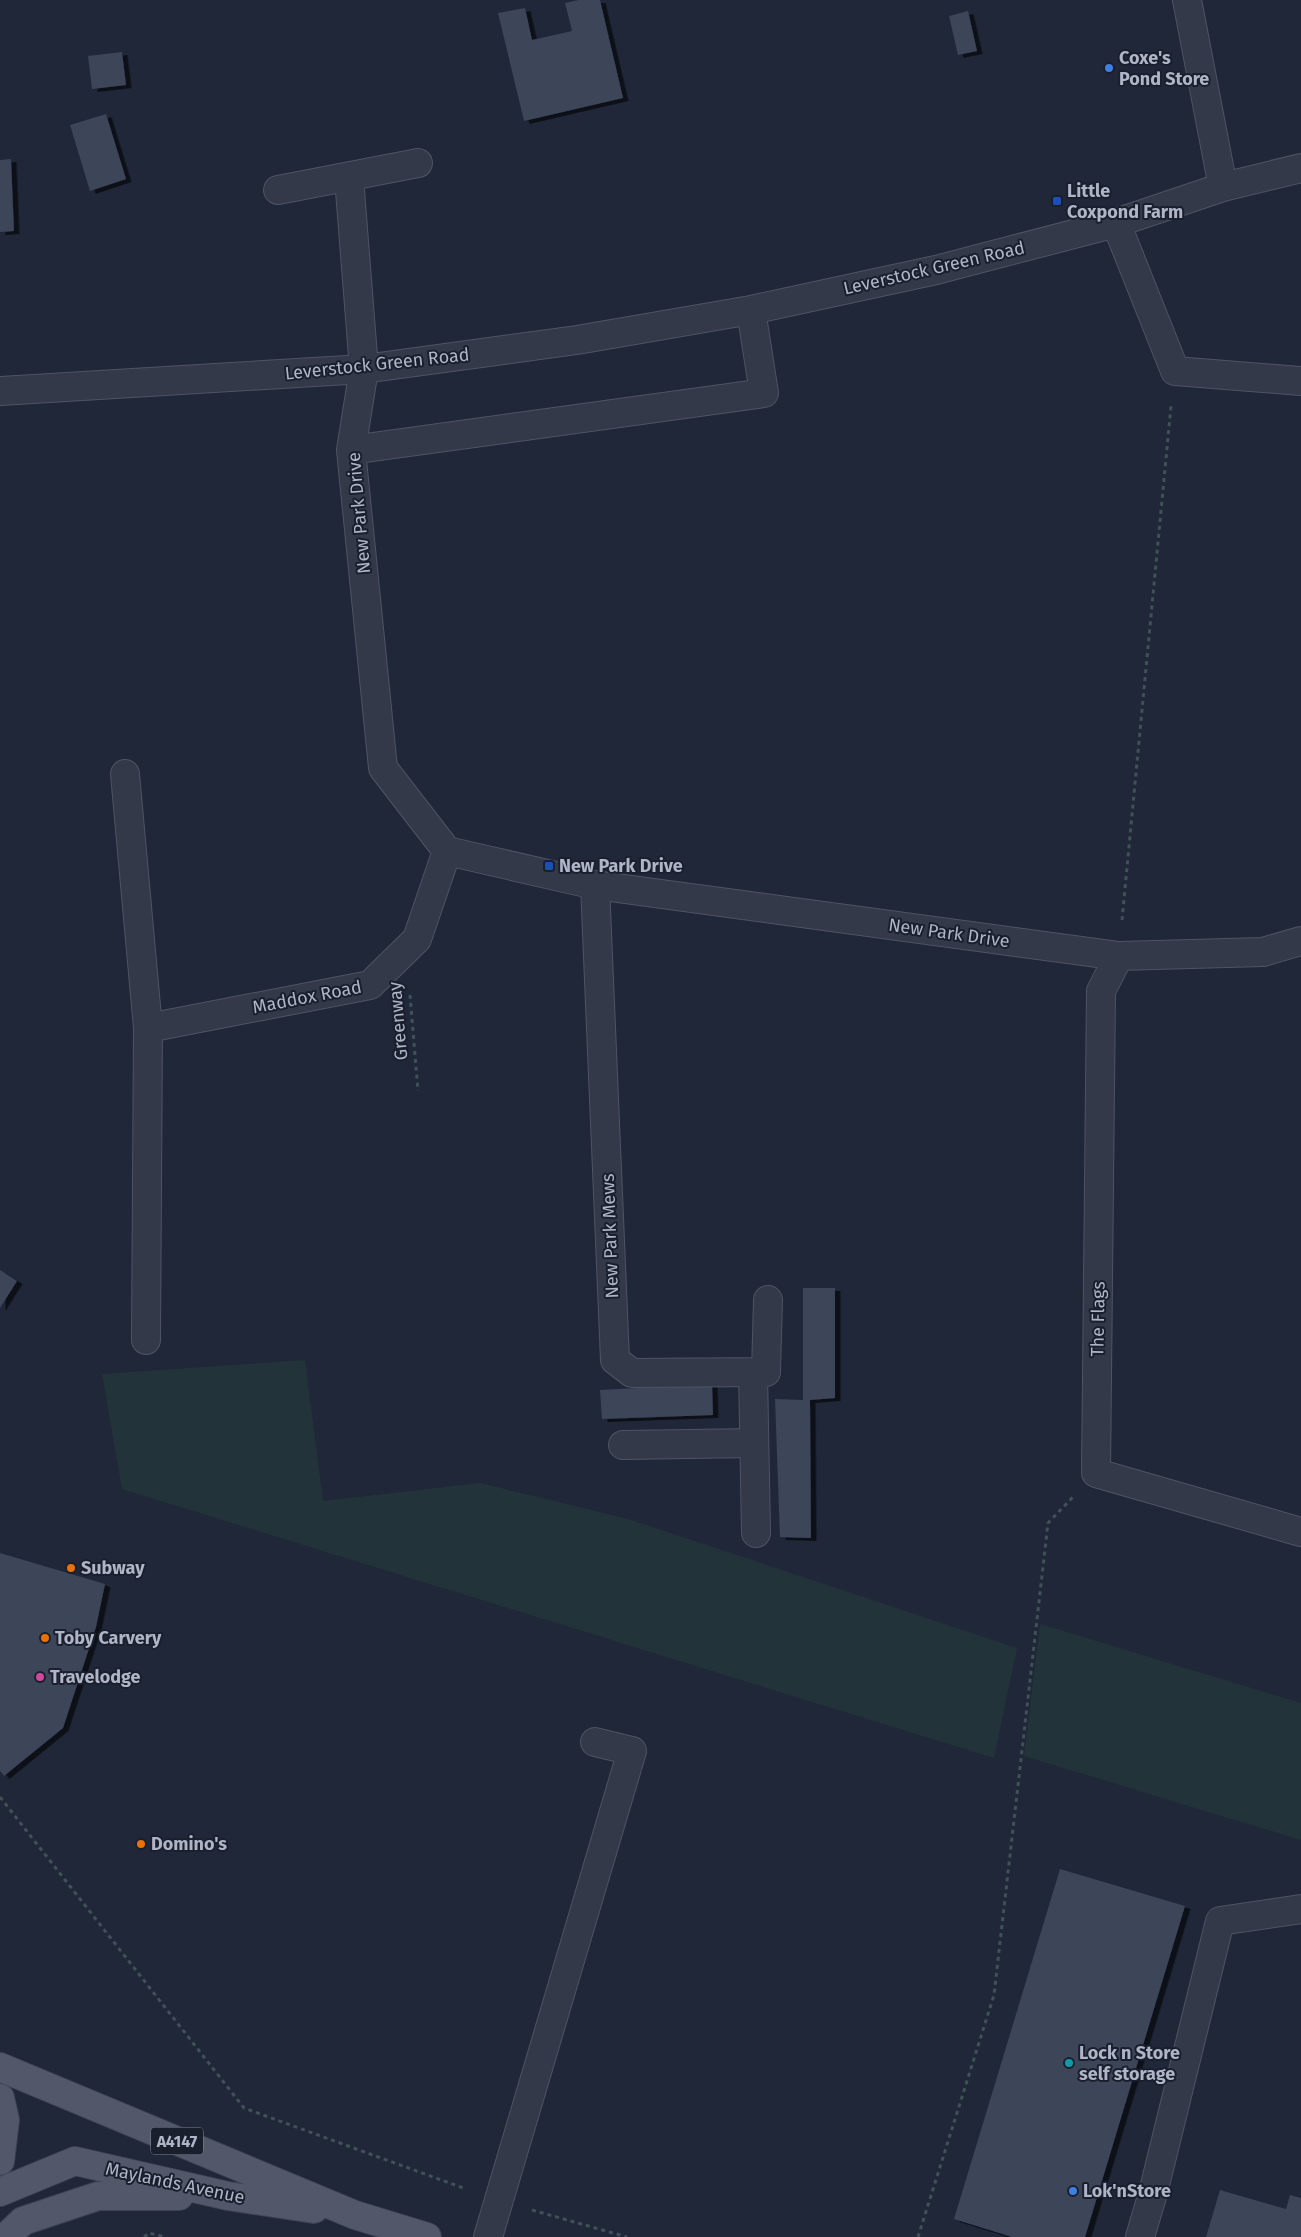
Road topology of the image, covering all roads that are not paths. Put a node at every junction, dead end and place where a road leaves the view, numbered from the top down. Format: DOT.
graph roads {
  1 [pos="1187,0"];
  2 [pos="418,162"];
  3 [pos="1301,168"];
  4 [pos="349,178"];
  5 [pos="1223,187"];
  6 [pos="278,190"];
  7 [pos="1116,223"];
  8 [pos="752,310"];
  9 [pos="364,369"];
  10 [pos="1301,381"];
  11 [pos="0,391"];
  12 [pos="351,450"];
  13 [pos="125,774"];
  14 [pos="447,851"];
  15 [pos="595,885"];
  16 [pos="1301,941"];
  17 [pos="1119,956"];
  18 [pos="148,1028"];
  19 [pos="768,1300"];
  20 [pos="146,1340"];
  21 [pos="753,1372"];
  22 [pos="754,1443"];
  23 [pos="623,1445"];
  24 [pos="1301,1532"];
  25 [pos="756,1533"];
  26 [pos="596,1742"];
  27 [pos="1301,1909"];
  28 [pos="0,2067"];
  29 [pos="0,2098"];
  30 [pos="0,2162"];
  31 [pos="0,2192"];
  32 [pos="228,2196"];
  33 [pos="355,2215"];
  34 [pos="6,2237"];
  35 [pos="427,2237"];
  36 [pos="488,2237"];
  37 [pos="1140,2237"];
  1 -- 5 [label="street"];
  2 -- 4 [label="street"];
  3 -- 5 [label="street, Leverstock Green Road"];
  4 -- 6 [label="street"];
  4 -- 9 [label="street, New Park Drive"];
  5 -- 7 [label="street, Leverstock Green Road"];
  7 -- 8 [label="street, Leverstock Green Road"];
  7 -- 10 [label="street"];
  8 -- 9 [label="street, Leverstock Green Road"];
  8 -- 12 [label="street"];
  9 -- 11 [label="street, Leverstock Green Road"];
  9 -- 12 [label="street, New Park Drive"];
  12 -- 14 [label="street, New Park Drive"];
  13 -- 18 [label="street"];
  14 -- 15 [label="street, New Park Drive"];
  14 -- 18 [label="street, Maddox Road"];
  15 -- 17 [label="street, New Park Drive"];
  15 -- 21 [label="street, New Park Mews"];
  16 -- 17 [label="street, New Park Drive"];
  17 -- 24 [label="street, The Flags"];
  18 -- 20 [label="street"];
  19 -- 21 [label="street"];
  21 -- 22 [label="street"];
  22 -- 23 [label="street"];
  22 -- 25 [label="street"];
  26 -- 36 [label="street"];
  27 -- 37 [label="street"];
  28 -- 33 [label="main road, Maylands Avenue / A4147"];
  29 -- 30 [label="main road"];
  31 -- 32 [label="main road, Maylands Avenue / A4147"];
  32 -- 33 [label="main road, Maylands Avenue / A4147"];
  32 -- 34 [label="main road"];
  33 -- 35 [label="main road, Maylands Avenue / A4147"];
}
